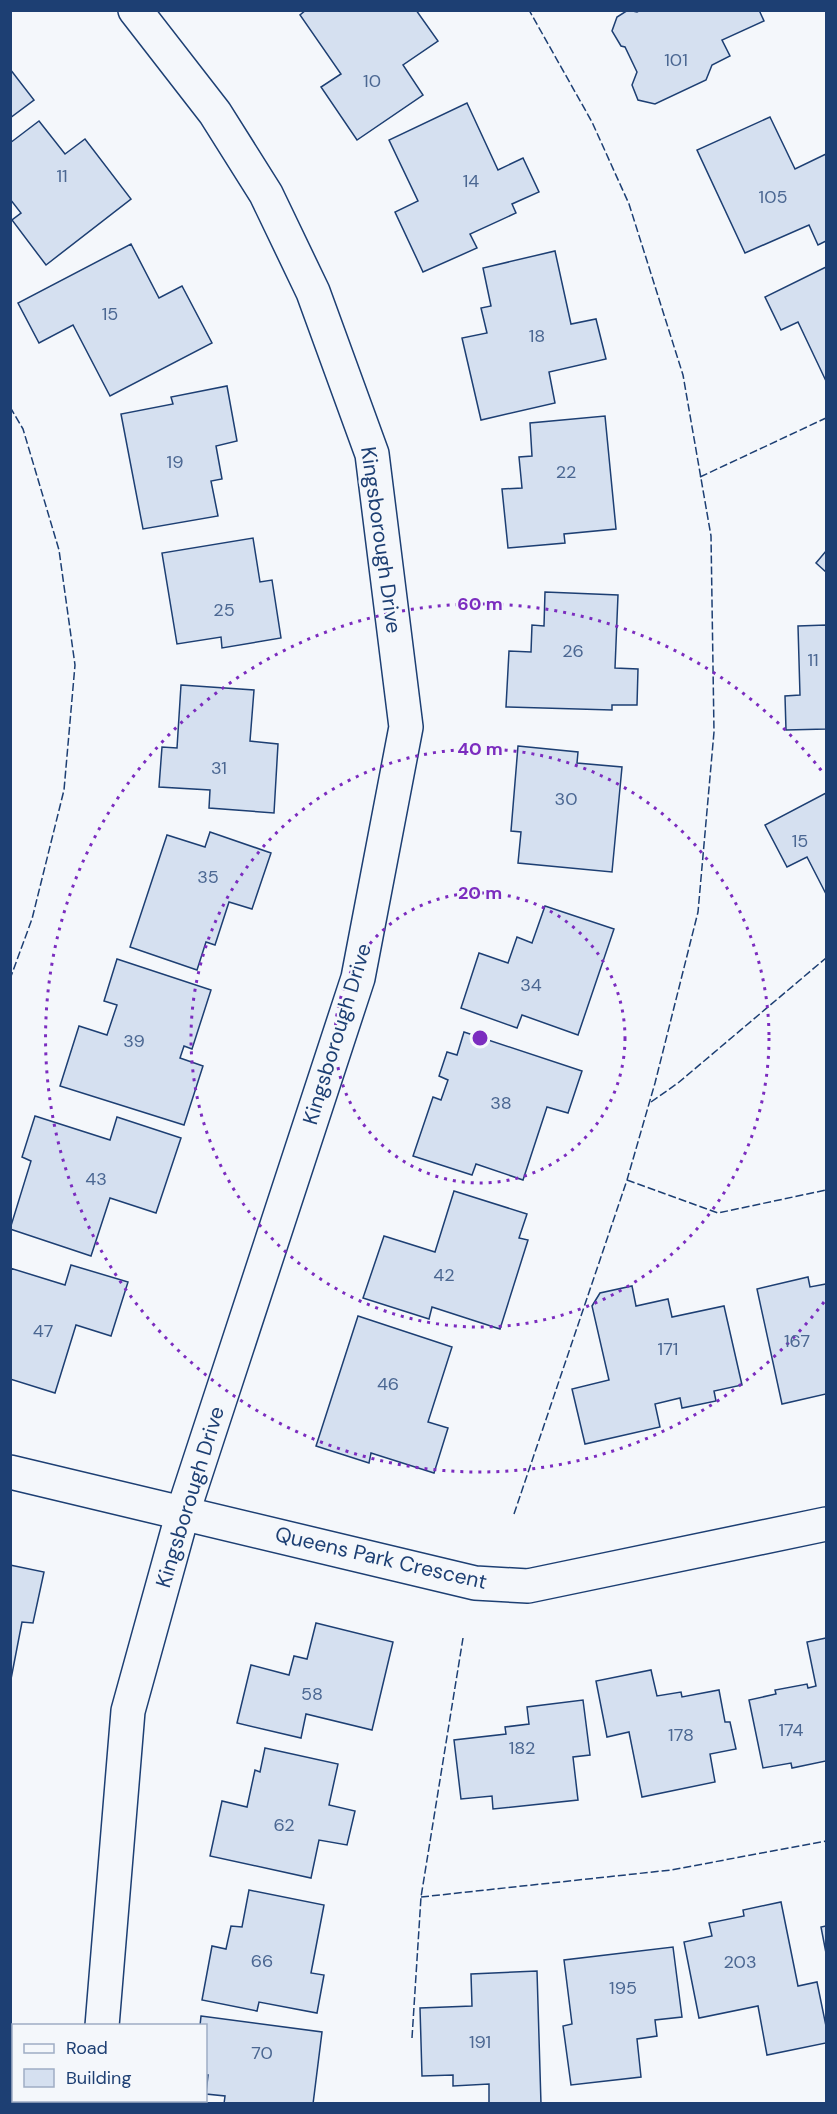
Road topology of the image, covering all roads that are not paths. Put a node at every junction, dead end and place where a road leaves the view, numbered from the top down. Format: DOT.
graph roads {
  1 [pos="135,10"];
  2 [pos="10,1472"];
  3 [pos="183,1512"];
  4 [pos="826,1524"];
  5 [pos="102,2024"];
  1 -- 3 [label="street, Kingsborough Drive"];
  2 -- 3 [label="street, Queens Park Crescent"];
  3 -- 4 [label="street, Queens Park Crescent"];
  3 -- 5 [label="street, Kingsborough Drive"];
}
